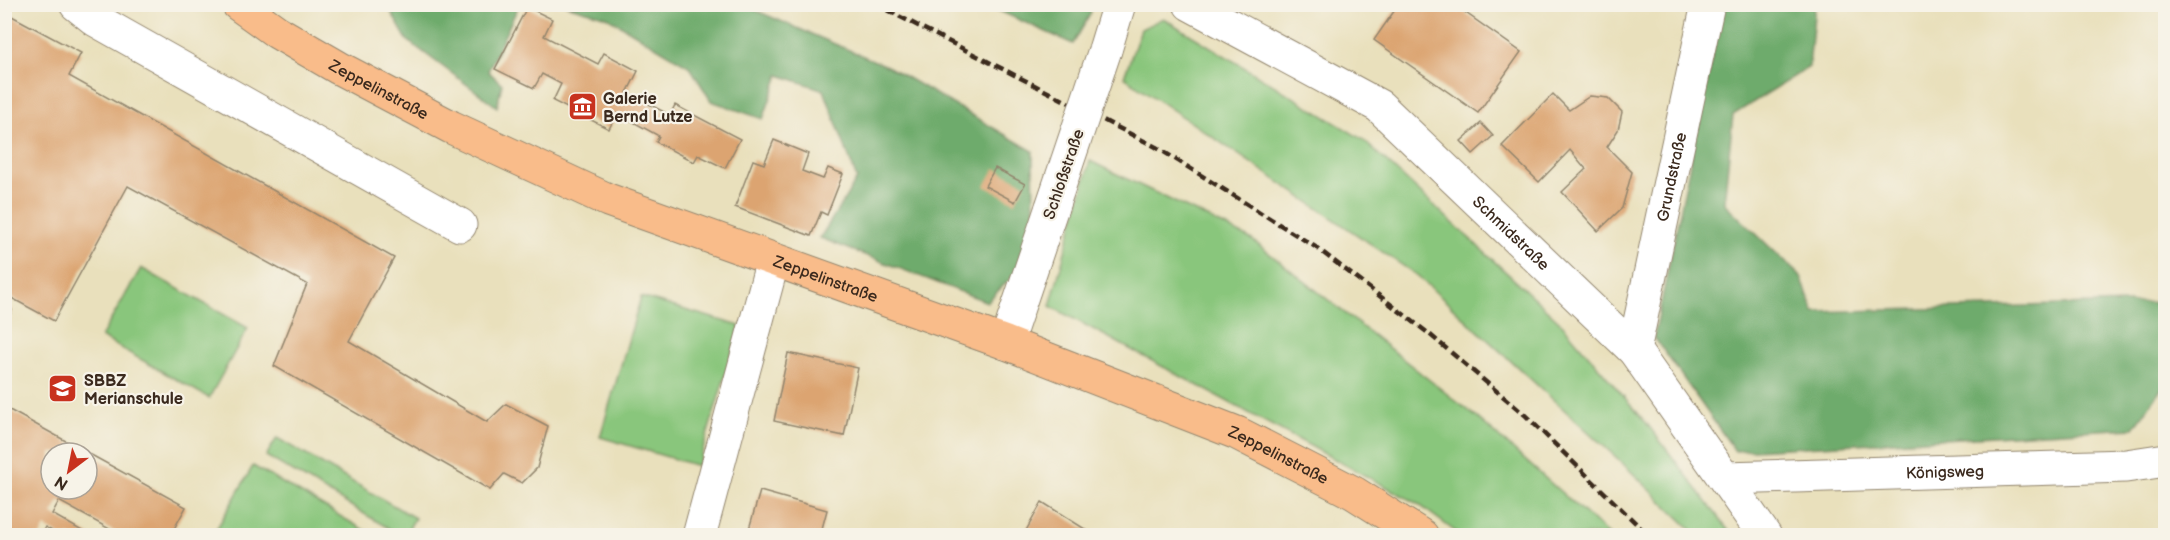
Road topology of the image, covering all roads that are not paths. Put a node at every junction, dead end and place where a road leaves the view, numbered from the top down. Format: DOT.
graph roads {
  1 [pos="76,4"];
  2 [pos="238,4"];
  3 [pos="1119,4"];
  4 [pos="1190,4"];
  5 [pos="1708,4"];
  6 [pos="460,225"];
  7 [pos="773,260"];
  8 [pos="1006,343"];
  9 [pos="1634,350"];
  10 [pos="2166,460"];
  11 [pos="1725,478"];
  12 [pos="699,536"];
  13 [pos="1422,536"];
  14 [pos="1765,536"];
  1 -- 6 [label="street"];
  2 -- 7 [label="main road, Zeppelinstraße"];
  3 -- 8 [label="street, Schloßstraße, bridge"];
  4 -- 9 [label="street, Schmidstraße"];
  5 -- 9 [label="street, Grundstraße"];
  7 -- 8 [label="main road, Zeppelinstraße"];
  7 -- 12 [label="street"];
  8 -- 13 [label="main road, Zeppelinstraße"];
  9 -- 11 [label="street, Schmidstraße"];
  10 -- 11 [label="street, Königsweg"];
  11 -- 14 [label="street, Schmidstraße"];
}
